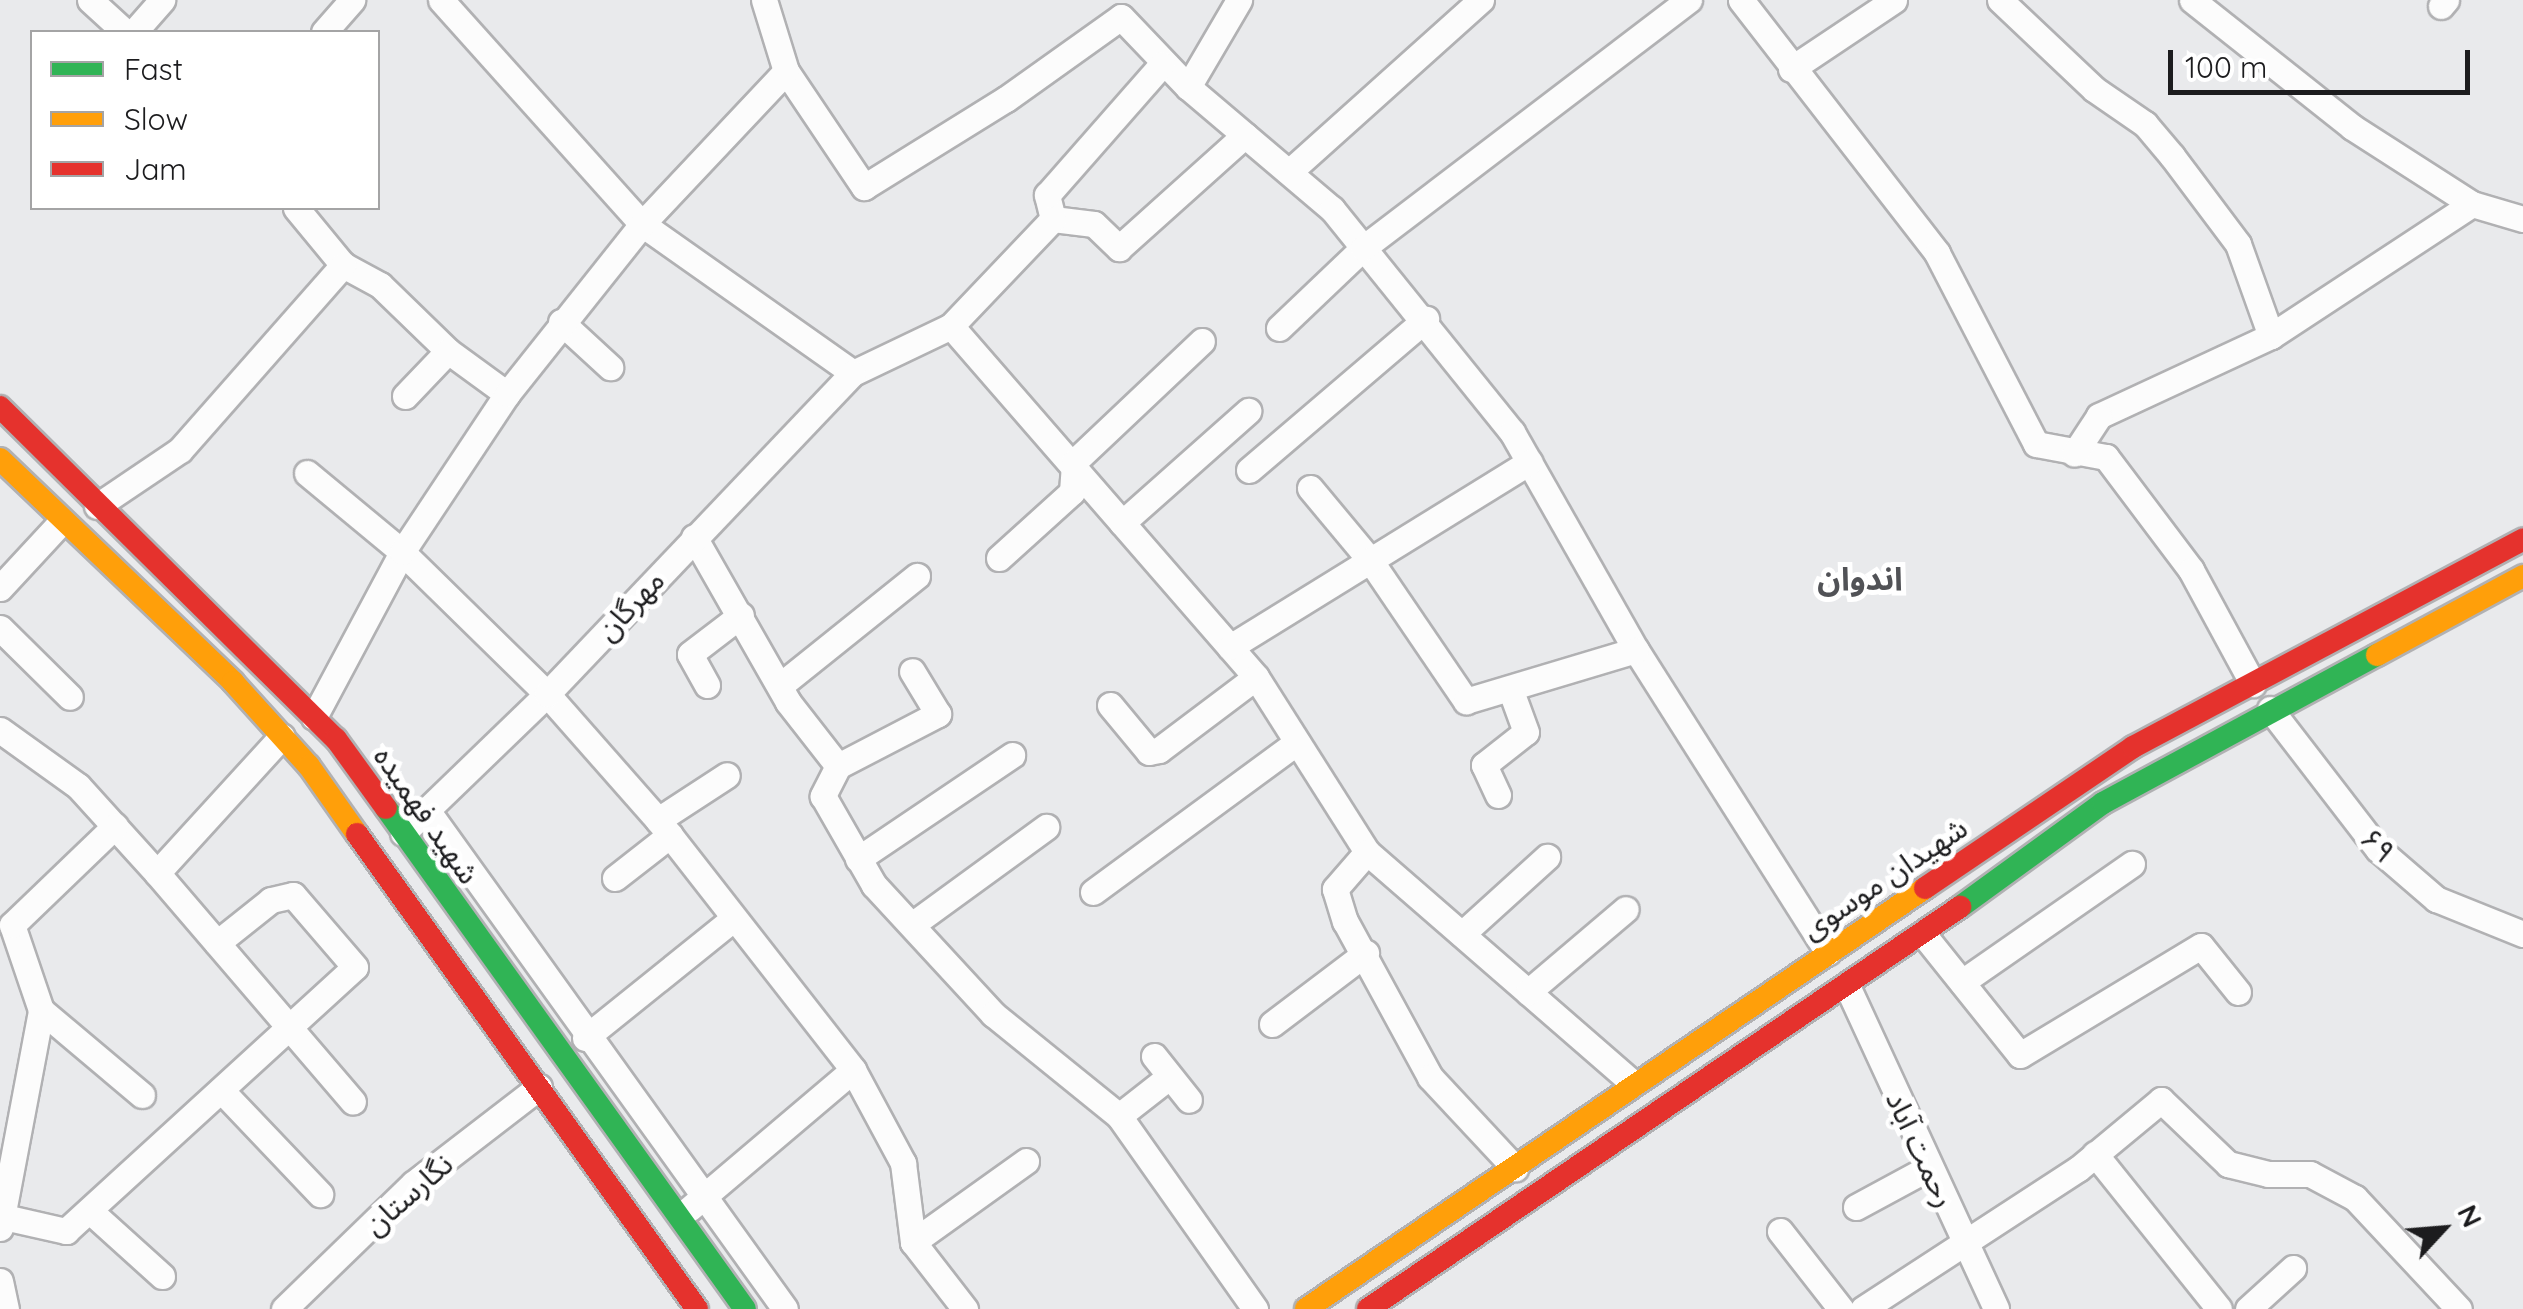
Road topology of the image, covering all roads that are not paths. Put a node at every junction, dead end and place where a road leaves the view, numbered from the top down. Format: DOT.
graph roads {
  1 [pos="90,0"];
  2 [pos="162,0"];
  3 [pos="352,0"];
  4 [pos="442,0"];
  5 [pos="764,0"];
  6 [pos="1239,0"];
  7 [pos="1482,0"];
  8 [pos="1689,0"];
  9 [pos="1741,0"];
  10 [pos="1894,0"];
  11 [pos="2000,0"];
  12 [pos="2192,0"];
  13 [pos="1113,8"];
  14 [pos="123,30"];
  15 [pos="136,30"];
  16 [pos="326,30"];
  17 [pos="1162,64"];
  18 [pos="1791,69"];
  19 [pos="786,71"];
  20 [pos="1188,87"];
  21 [pos="1245,136"];
  22 [pos="1288,172"];
  23 [pos="2472,204"];
  24 [pos="298,210"];
  25 [pos="1053,219"];
  26 [pos="2523,219"];
  27 [pos="642,224"];
  28 [pos="1363,248"];
  29 [pos="343,264"];
  30 [pos="1426,319"];
  31 [pos="560,322"];
  32 [pos="952,326"];
  33 [pos="1279,328"];
  34 [pos="2271,336"];
  35 [pos="1202,341"];
  36 [pos="448,350"];
  37 [pos="610,367"];
  38 [pos="853,373"];
  39 [pos="507,394"];
  40 [pos="405,396"];
  41 [pos="0,407"];
  42 [pos="1248,411"];
  43 [pos="2074,454"];
  44 [pos="0,459"];
  45 [pos="1074,462"];
  46 [pos="1530,462"];
  47 [pos="1249,470"];
  48 [pos="307,473"];
  49 [pos="1310,488"];
  50 [pos="98,506"];
  51 [pos="62,521"];
  52 [pos="1122,523"];
  53 [pos="694,536"];
  54 [pos="2523,540"];
  55 [pos="402,552"];
  56 [pos="1000,558"];
  57 [pos="1370,560"];
  58 [pos="917,576"];
  59 [pos="2523,576"];
  60 [pos="0,588"];
  61 [pos="2408,602"];
  62 [pos="741,615"];
  63 [pos="0,628"];
  64 [pos="2424,629"];
  65 [pos="1230,647"];
  66 [pos="1636,650"];
  67 [pos="912,672"];
  68 [pos="1256,678"];
  69 [pos="782,684"];
  70 [pos="2253,684"];
  71 [pos="707,685"];
  72 [pos="1511,690"];
  73 [pos="547,694"];
  74 [pos="70,697"];
  75 [pos="1110,705"];
  76 [pos="2270,709"];
  77 [pos="314,717"];
  78 [pos="0,730"];
  79 [pos="282,736"];
  80 [pos="1297,742"];
  81 [pos="1012,755"];
  82 [pos="838,766"];
  83 [pos="727,776"];
  84 [pos="1498,794"];
  85 [pos="427,810"];
  86 [pos="114,826"];
  87 [pos="1046,826"];
  88 [pos="664,828"];
  89 [pos="404,833"];
  90 [pos="1367,852"];
  91 [pos="1547,857"];
  92 [pos="858,859"];
  93 [pos="2132,864"];
  94 [pos="157,873"];
  95 [pos="615,878"];
  96 [pos="1093,892"];
  97 [pos="1626,909"];
  98 [pos="8,917"];
  99 [pos="734,918"];
  100 [pos="913,924"];
  101 [pos="1462,934"];
  102 [pos="1924,934"];
  103 [pos="2523,934"];
  104 [pos="218,942"];
  105 [pos="1828,952"];
  106 [pos="1366,954"];
  107 [pos="494,960"];
  108 [pos="465,982"];
  109 [pos="1962,982"];
  110 [pos="1848,988"];
  111 [pos="1528,992"];
  112 [pos="2238,992"];
  113 [pos="526,1005"];
  114 [pos="41,1010"];
  115 [pos="1272,1024"];
  116 [pos="291,1027"];
  117 [pos="497,1028"];
  118 [pos="586,1038"];
  119 [pos="854,1070"];
  120 [pos="1633,1083"];
  121 [pos="539,1086"];
  122 [pos="221,1090"];
  123 [pos="142,1095"];
  124 [pos="1189,1100"];
  125 [pos="354,1102"];
  126 [pos="1119,1116"];
  127 [pos="2095,1154"];
  128 [pos="1026,1161"];
  129 [pos="1514,1168"];
  130 [pos="1928,1168"];
  131 [pos="320,1194"];
  132 [pos="702,1197"];
  133 [pos="1856,1207"];
  134 [pos="90,1211"];
  135 [pos="2,1217"];
  136 [pos="679,1217"];
  137 [pos="1780,1231"];
  138 [pos="913,1242"];
  139 [pos="1966,1246"];
  140 [pos="2293,1268"];
  141 [pos="162,1276"];
  142 [pos="0,1281"];
  143 [pos="6,1309"];
  144 [pos="284,1309"];
  145 [pos="697,1309"];
  146 [pos="745,1309"];
  147 [pos="785,1309"];
  148 [pos="965,1309"];
  149 [pos="1256,1309"];
  150 [pos="1306,1309"];
  151 [pos="1368,1309"];
  152 [pos="1840,1309"];
  153 [pos="1863,1309"];
  154 [pos="1996,1309"];
  155 [pos="2219,1309"];
  156 [pos="2248,1309"];
  157 [pos="2460,1309"];
  1 -- 14 [label="street"];
  2 -- 15 [label="street"];
  3 -- 16 [label="street"];
  4 -- 27 [label="street"];
  5 -- 19 [label="street"];
  6 -- 20 [label="street"];
  7 -- 22 [label="street"];
  8 -- 28 [label="street"];
  9 -- 18 [label="street"];
  10 -- 18 [label="street"];
  11 -- 34 [label="street"];
  12 -- 23 [label="street"];
  13 -- 17 [label="street"];
  13 -- 19 [label="street"];
  17 -- 20 [label="street"];
  17 -- 25 [label="street"];
  18 -- 43 [label="street"];
  19 -- 27 [label="street"];
  20 -- 21 [label="street"];
  21 -- 22 [label="street"];
  21 -- 25 [label="street"];
  22 -- 28 [label="street"];
  23 -- 26 [label="street"];
  23 -- 34 [label="street"];
  24 -- 29 [label="street"];
  25 -- 32 [label="street"];
  27 -- 31 [label="street"];
  27 -- 38 [label="street"];
  28 -- 30 [label="street"];
  28 -- 33 [label="street"];
  29 -- 36 [label="street"];
  29 -- 50 [label="street"];
  30 -- 46 [label="street"];
  30 -- 47 [label="street"];
  31 -- 37 [label="street"];
  31 -- 39 [label="street"];
  32 -- 38 [label="street"];
  32 -- 45 [label="street"];
  34 -- 43 [label="street"];
  35 -- 45 [label="street"];
  36 -- 39 [label="street"];
  36 -- 40 [label="street"];
  38 -- 53 [label="street, مهرگان"];
  39 -- 55 [label="street"];
  41 -- 50 [label="street, شهید فهمیده"];
  42 -- 52 [label="street"];
  43 -- 70 [label="street"];
  44 -- 51 [label="street"];
  45 -- 52 [label="street"];
  45 -- 56 [label="street"];
  46 -- 57 [label="street"];
  46 -- 66 [label="street"];
  48 -- 55 [label="street"];
  49 -- 57 [label="street"];
  50 -- 77 [label="street, شهید فهمیده"];
  51 -- 60 [label="street"];
  51 -- 79 [label="street"];
  52 -- 65 [label="street"];
  53 -- 62 [label="street"];
  53 -- 73 [label="street, مهرگان"];
  54 -- 61 [label="street, شهیدان موسوی"];
  55 -- 73 [label="street"];
  55 -- 77 [label="street"];
  57 -- 65 [label="street"];
  57 -- 72 [label="street"];
  58 -- 69 [label="street"];
  59 -- 64 [label="street"];
  61 -- 64 [label="street"];
  61 -- 70 [label="street, شهیدان موسوی"];
  62 -- 69 [label="street"];
  62 -- 71 [label="street"];
  63 -- 74 [label="street"];
  64 -- 76 [label="street"];
  65 -- 68 [label="street"];
  66 -- 72 [label="street"];
  66 -- 105 [label="street"];
  67 -- 82 [label="street"];
  68 -- 75 [label="street"];
  68 -- 80 [label="street"];
  69 -- 82 [label="street"];
  70 -- 105 [label="street, شهیدان موسوی"];
  72 -- 84 [label="street"];
  73 -- 85 [label="street, مهرگان"];
  73 -- 88 [label="street"];
  76 -- 102 [label="street"];
  76 -- 103 [label="street, ۶۹"];
  77 -- 89 [label="street, شهید فهمیده"];
  78 -- 86 [label="street"];
  79 -- 94 [label="street"];
  79 -- 108 [label="street"];
  80 -- 90 [label="street"];
  80 -- 96 [label="street"];
  81 -- 92 [label="street"];
  82 -- 92 [label="street"];
  83 -- 88 [label="street"];
  85 -- 89 [label="street, مهرگان"];
  85 -- 118 [label="street"];
  86 -- 94 [label="street"];
  86 -- 98 [label="street"];
  87 -- 100 [label="street"];
  88 -- 95 [label="street"];
  88 -- 99 [label="street"];
  89 -- 107 [label="street, شهید فهمیده"];
  90 -- 101 [label="street"];
  90 -- 106 [label="street"];
  91 -- 101 [label="street"];
  92 -- 100 [label="street"];
  93 -- 109 [label="street"];
  94 -- 104 [label="street"];
  97 -- 111 [label="street"];
  98 -- 114 [label="street"];
  99 -- 118 [label="street"];
  99 -- 119 [label="street"];
  100 -- 126 [label="street"];
  101 -- 111 [label="street"];
  102 -- 109 [label="street"];
  102 -- 110 [label="street"];
  104 -- 116 [label="street"];
  104 -- 116 [label="street"];
  105 -- 120 [label="street, شهیدان موسوی"];
  106 -- 115 [label="street"];
  106 -- 129 [label="street"];
  107 -- 108 [label="street"];
  107 -- 113 [label="street, شهید فهمیده"];
  108 -- 117 [label="street"];
  109 -- 112 [label="street"];
  110 -- 130 [label="street, رحمت آباد"];
  110 -- 151 [label="street"];
  111 -- 120 [label="street"];
  113 -- 117 [label="street"];
  113 -- 136 [label="street, شهید فهمیده"];
  114 -- 123 [label="street"];
  114 -- 135 [label="street"];
  116 -- 122 [label="street"];
  116 -- 125 [label="street"];
  117 -- 121 [label="street"];
  118 -- 132 [label="street"];
  119 -- 132 [label="street"];
  119 -- 138 [label="street"];
  120 -- 129 [label="street, شهیدان موسوی"];
  121 -- 144 [label="street, نگارستان"];
  121 -- 145 [label="street"];
  122 -- 131 [label="street"];
  122 -- 134 [label="street"];
  124 -- 126 [label="street"];
  126 -- 149 [label="street"];
  127 -- 139 [label="street"];
  127 -- 155 [label="street"];
  127 -- 157 [label="street"];
  128 -- 138 [label="street"];
  129 -- 150 [label="street, شهیدان موسوی"];
  130 -- 133 [label="street"];
  130 -- 139 [label="street, رحمت آباد"];
  132 -- 136 [label="street"];
  132 -- 147 [label="street"];
  134 -- 135 [label="street"];
  134 -- 141 [label="street"];
  136 -- 146 [label="street, شهید فهمیده"];
  137 -- 152 [label="street"];
  138 -- 148 [label="street"];
  139 -- 153 [label="street"];
  139 -- 154 [label="street, رحمت آباد"];
  140 -- 156 [label="street"];
  142 -- 143 [label="street"];
}
